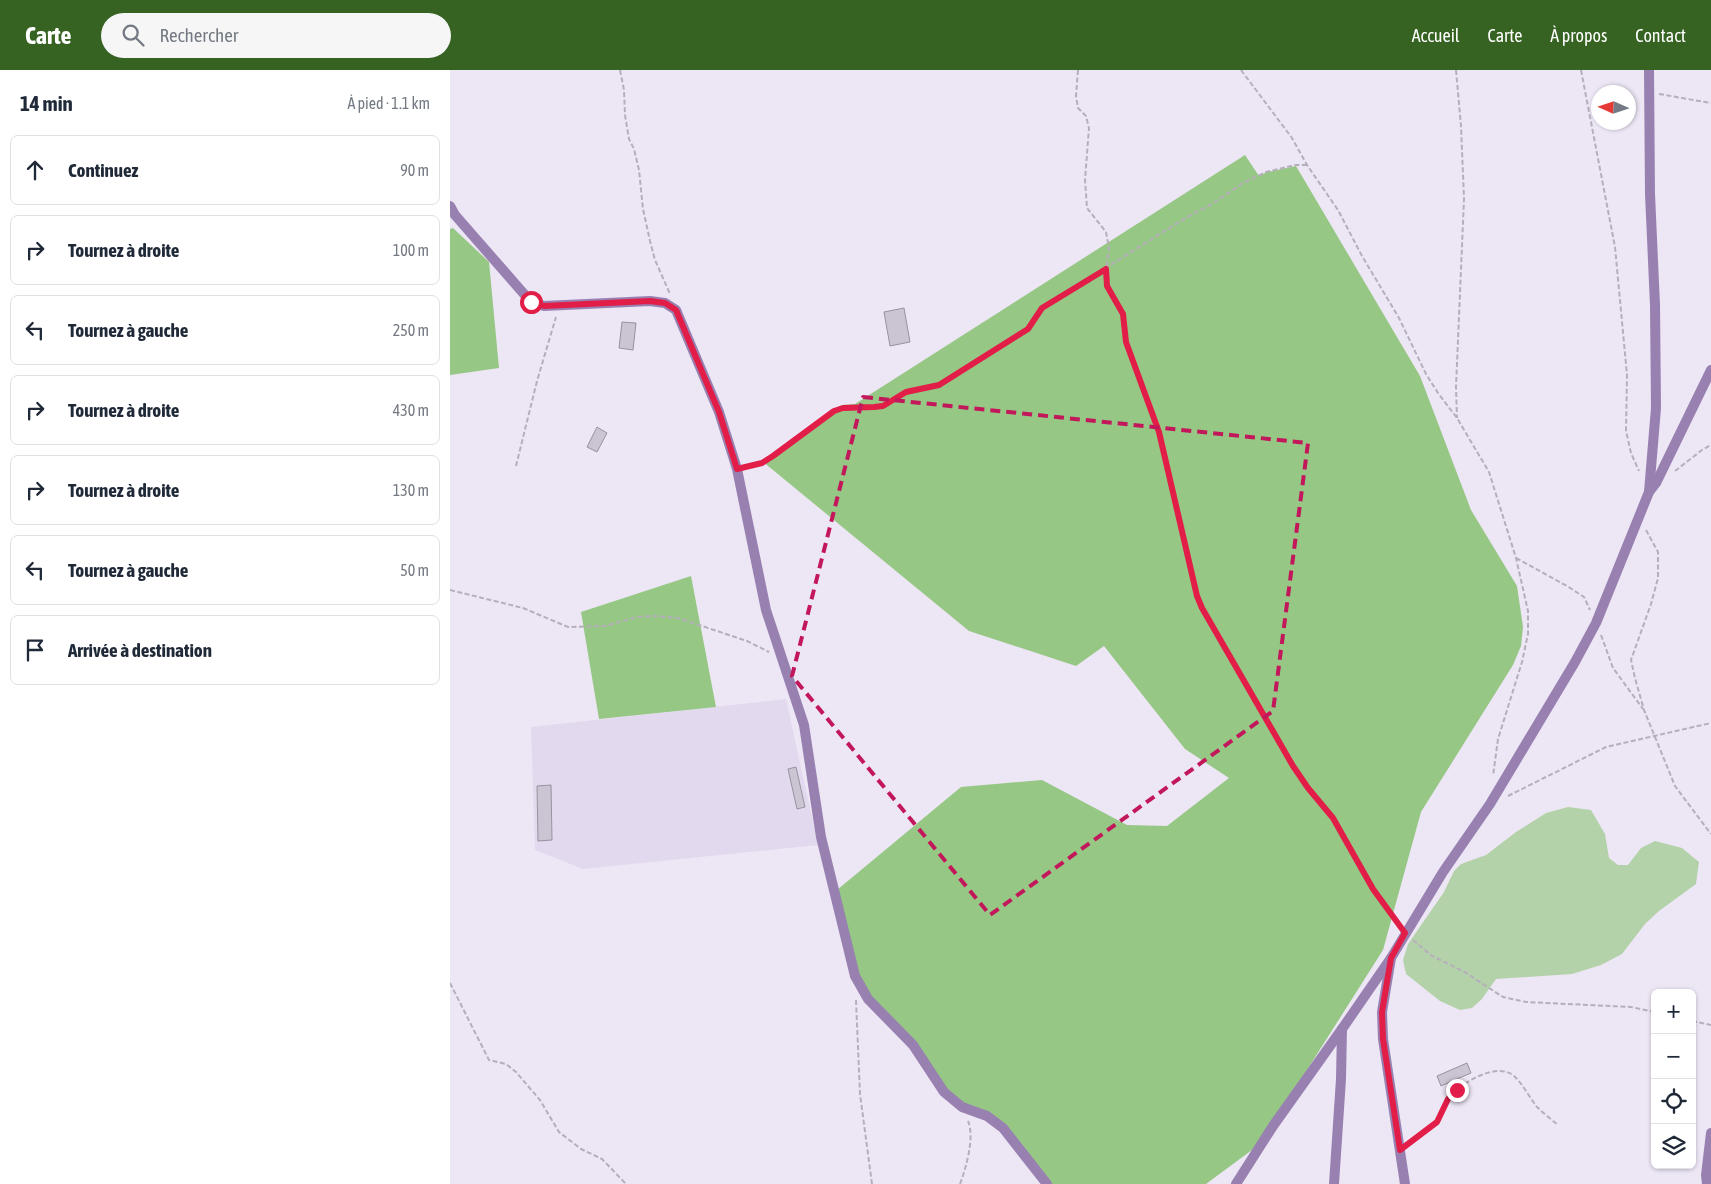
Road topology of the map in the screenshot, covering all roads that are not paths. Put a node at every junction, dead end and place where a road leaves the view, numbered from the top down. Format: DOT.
graph roads {
  1 [pos="1649,70"];
  2 [pos="450,206"];
  3 [pos="1711,370"];
  4 [pos="1649,492"];
  5 [pos="1391,958"];
  6 [pos="1342,1029"];
  7 [pos="1711,1133"];
  8 [pos="1047,1184"];
  9 [pos="1236,1184"];
  10 [pos="1334,1184"];
  11 [pos="1404,1184"];
  12 [pos="1707,1184"];
  1 -- 4 [label="street"];
  2 -- 8 [label="street"];
  3 -- 4 [label="street"];
  4 -- 5 [label="street"];
  5 -- 6 [label="street"];
  5 -- 11 [label="street"];
  6 -- 9 [label="street"];
  6 -- 10 [label="street"];
  7 -- 12 [label="street"];
}
